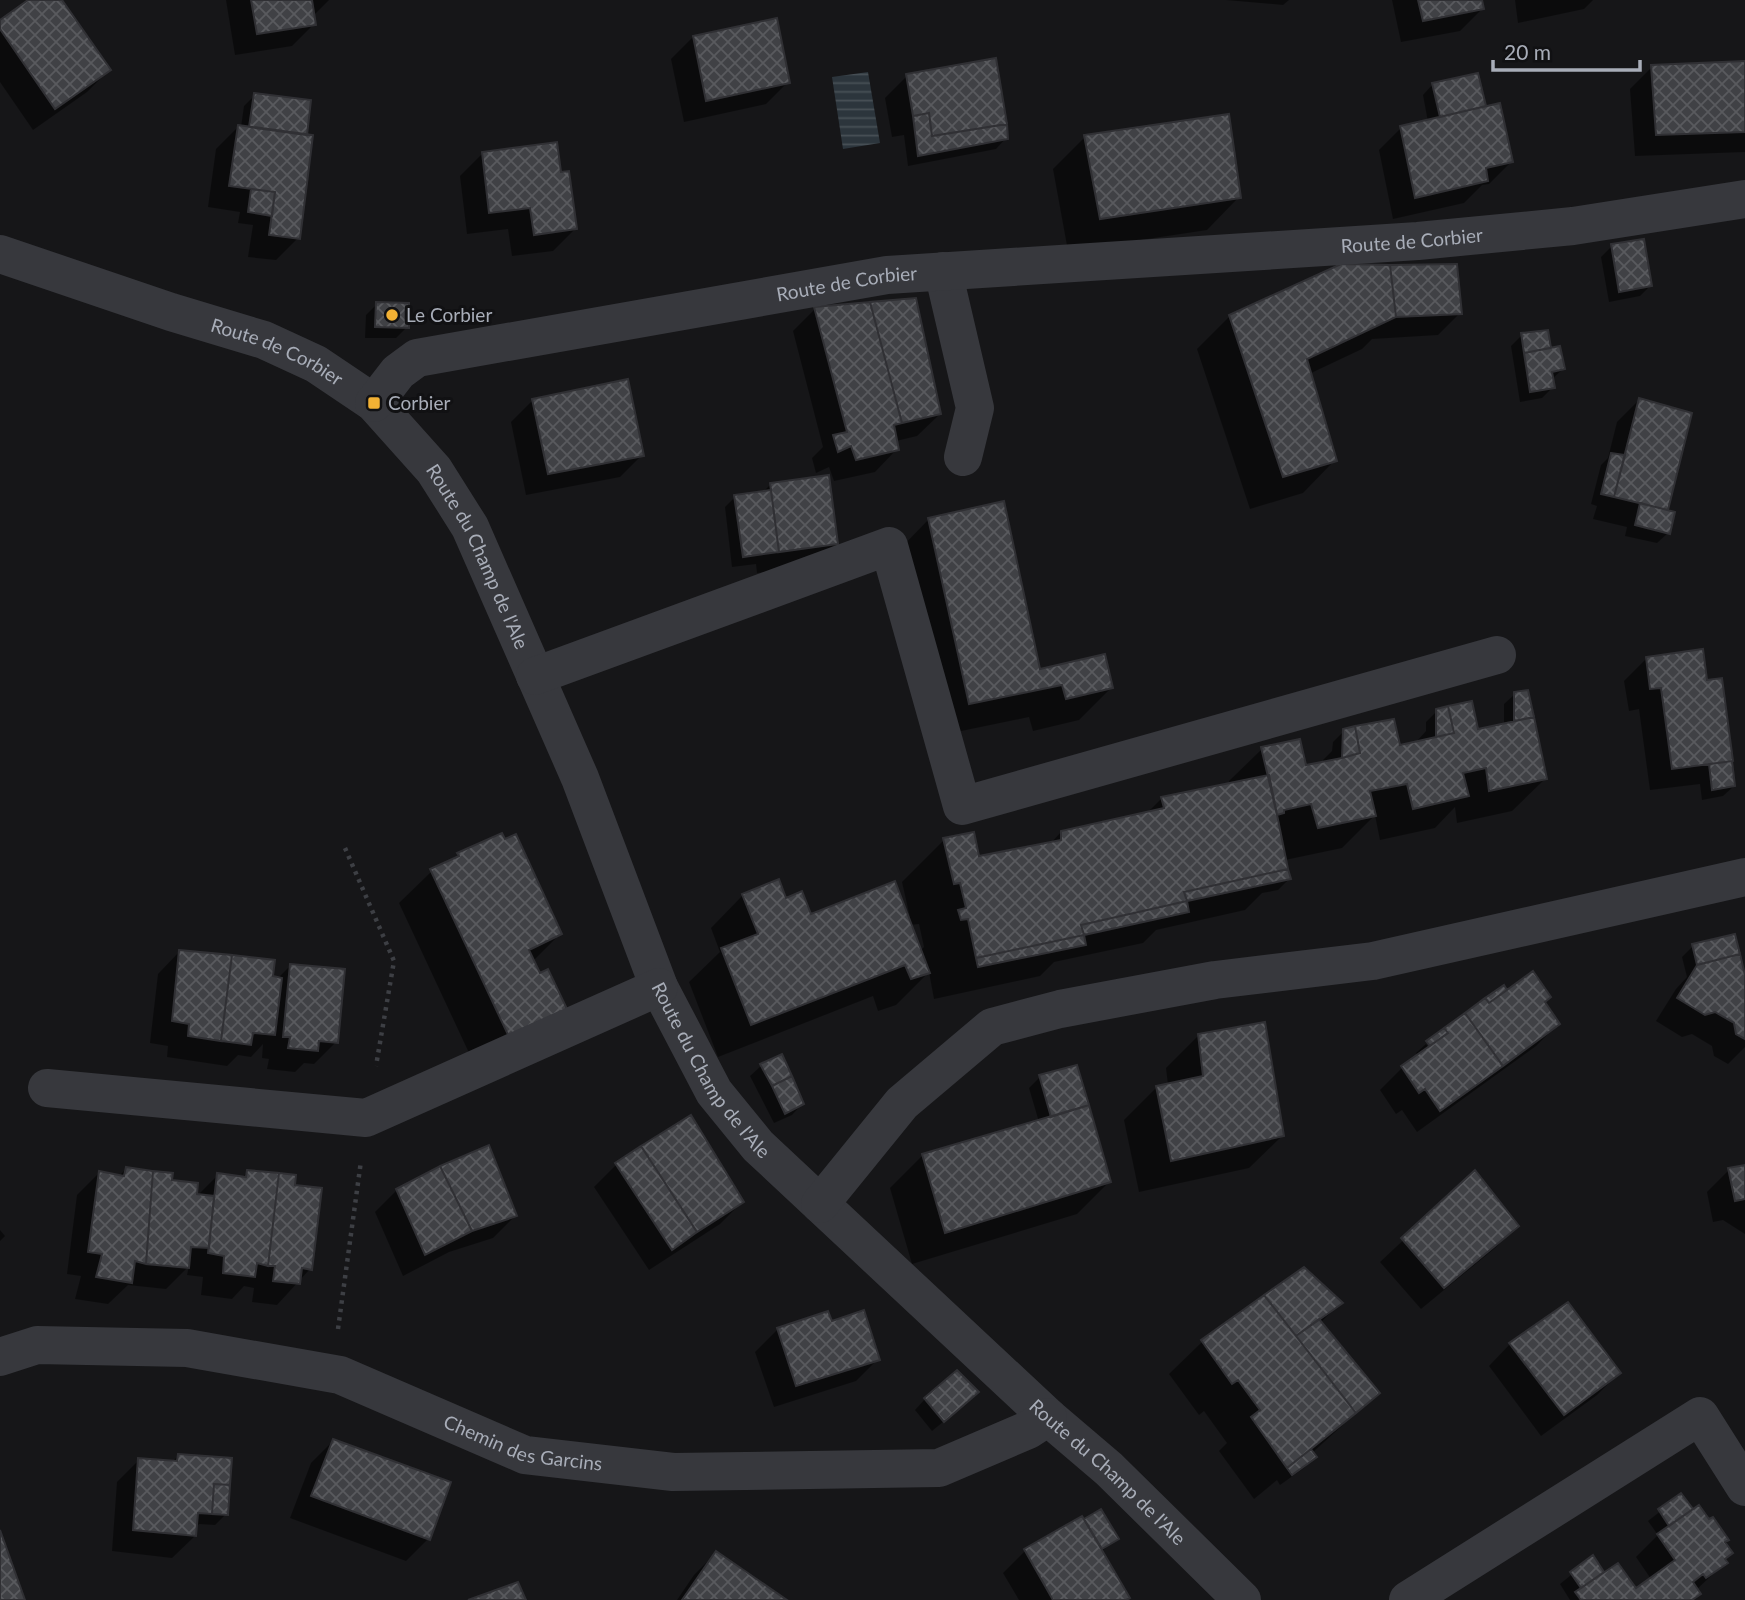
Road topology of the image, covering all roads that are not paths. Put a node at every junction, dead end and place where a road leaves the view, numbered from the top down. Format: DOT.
graph roads {
  1 [pos="1745,199"];
  2 [pos="0,254"];
  3 [pos="943,271"];
  4 [pos="374,403"];
  5 [pos="962,457"];
  6 [pos="1497,655"];
  7 [pos="534,676"];
  8 [pos="1745,877"];
  9 [pos="659,988"];
  10 [pos="47,1088"];
  11 [pos="820,1204"];
  12 [pos="0,1357"];
  13 [pos="1048,1417"];
  14 [pos="1745,1488"];
  15 [pos="1242,1600"];
  16 [pos="1408,1600"];
  1 -- 3 [label="street, Route de Corbier"];
  2 -- 4 [label="street, Route de Corbier"];
  3 -- 4 [label="street, Route de Corbier"];
  3 -- 5 [label="street"];
  4 -- 7 [label="street, Route du Champ de l'Ale"];
  6 -- 7 [label="street"];
  7 -- 9 [label="street, Route du Champ de l'Ale"];
  8 -- 11 [label="street"];
  9 -- 10 [label="street"];
  9 -- 11 [label="street, Route du Champ de l'Ale"];
  11 -- 13 [label="street, Route du Champ de l'Ale"];
  12 -- 13 [label="street, Chemin des Garcins"];
  13 -- 15 [label="street, Route du Champ de l'Ale"];
  14 -- 16 [label="street"];
}
